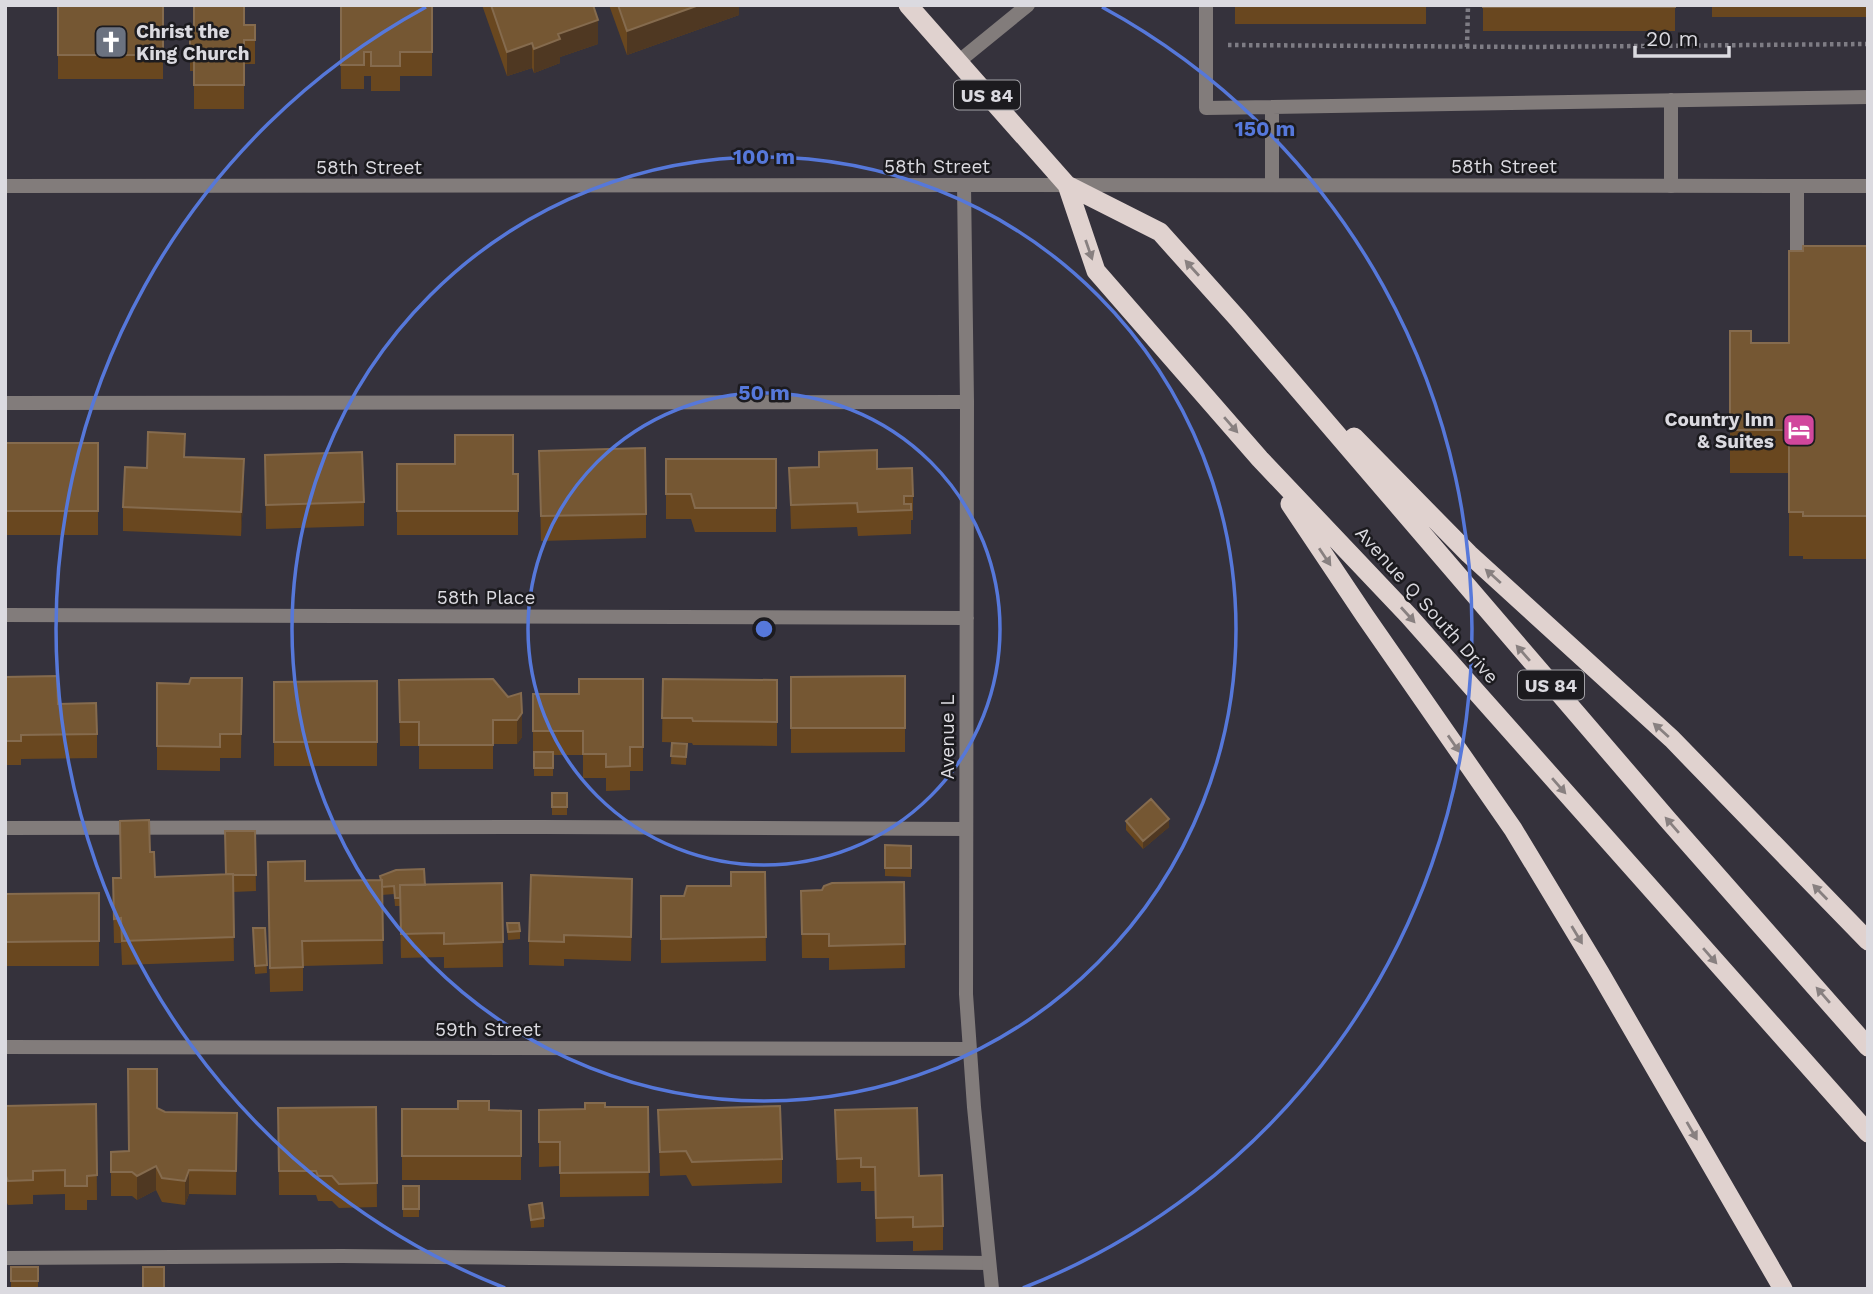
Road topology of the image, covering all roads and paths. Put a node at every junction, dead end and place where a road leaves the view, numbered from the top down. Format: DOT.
graph roads {
  1 [pos="908,5"];
  2 [pos="1028,5"];
  3 [pos="1206,5"];
  4 [pos="1468,5"];
  5 [pos="1868,44"];
  6 [pos="1228,45"];
  7 [pos="1467,47"];
  8 [pos="958,62"];
  9 [pos="1868,97"];
  10 [pos="1671,100"];
  11 [pos="1272,107"];
  12 [pos="964,185"];
  13 [pos="1067,185"];
  14 [pos="1272,185"];
  15 [pos="5,186"];
  16 [pos="1671,186"];
  17 [pos="1797,186"];
  18 [pos="1868,186"];
  19 [pos="1820,257"];
  20 [pos="1238,319"];
  21 [pos="5,402"];
  22 [pos="967,402"];
  23 [pos="1260,459"];
  24 [pos="5,615"];
  25 [pos="967,618"];
  26 [pos="5,828"];
  27 [pos="966,829"];
  28 [pos="1868,942"];
  29 [pos="5,1047"];
  30 [pos="1868,1047"];
  31 [pos="970,1049"];
  32 [pos="1868,1133"];
  33 [pos="5,1258"];
  34 [pos="989,1263"];
  35 [pos="992,1289"];
  36 [pos="1783,1289"];
  1 -- 8 [label="highway, Avenue Q South Drive / US 84"];
  2 -- 8 [label="street"];
  3 -- 11 [label="street"];
  4 -- 7 [label="path"];
  5 -- 7 [label="path"];
  6 -- 7 [label="path"];
  8 -- 13 [label="highway, Avenue Q South Drive / US 84"];
  9 -- 10 [label="street"];
  10 -- 11 [label="street"];
  10 -- 16 [label="street"];
  11 -- 14 [label="street"];
  12 -- 13 [label="street, 58th Street"];
  12 -- 15 [label="street, 58th Street"];
  12 -- 22 [label="street, Avenue L"];
  13 -- 14 [label="street, 58th Street"];
  20 -- 13 [label="highway, Avenue Q South Drive / US 84, one-way"];
  13 -- 23 [label="highway, Avenue Q South Drive / US 84, one-way"];
  14 -- 16 [label="street, 58th Street"];
  16 -- 17 [label="street, 58th Street"];
  17 -- 18 [label="street, 58th Street"];
  17 -- 19 [label="street"];
  28 -- 20 [label="highway, one-way"];
  30 -- 20 [label="highway, Avenue Q South Drive / US 84, one-way"];
  21 -- 22 [label="street"];
  22 -- 25 [label="street, Avenue L"];
  23 -- 32 [label="highway, Avenue Q South Drive / US 84, one-way"];
  23 -- 36 [label="highway, one-way"];
  24 -- 25 [label="street, 58th Place"];
  25 -- 27 [label="street, Avenue L"];
  26 -- 27 [label="street"];
  27 -- 31 [label="street, Avenue L"];
  29 -- 31 [label="street, 59th Street"];
  31 -- 34 [label="street, Avenue L"];
  33 -- 34 [label="street"];
  34 -- 35 [label="street, Avenue L"];
}
